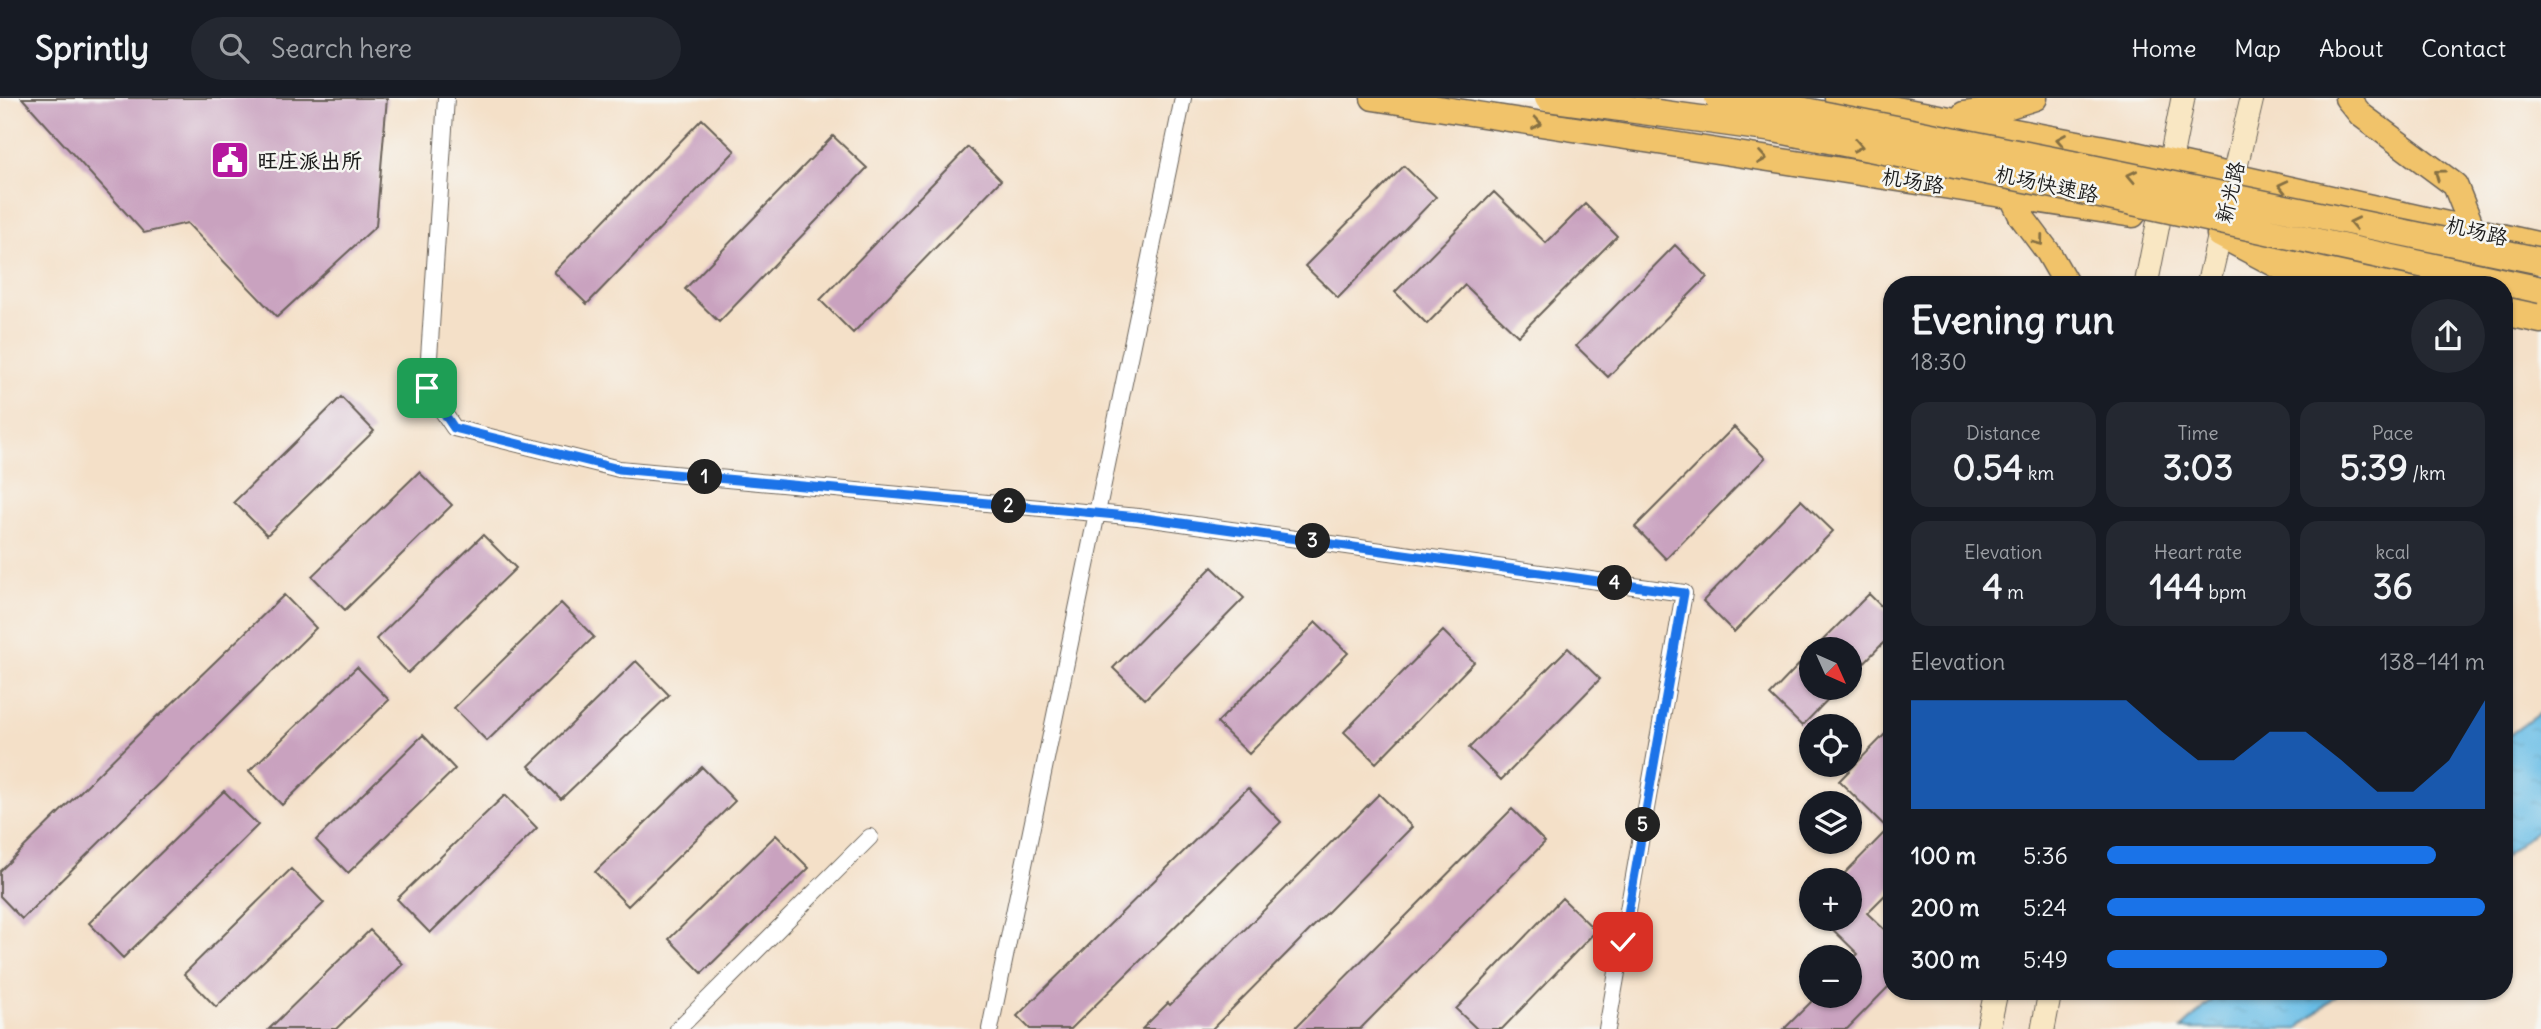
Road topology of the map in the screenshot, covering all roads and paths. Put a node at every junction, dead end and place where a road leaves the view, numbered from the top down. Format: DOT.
graph roads {
  1 [pos="446,98"];
  2 [pos="1183,98"];
  3 [pos="1373,98"];
  4 [pos="1549,98"];
  5 [pos="1718,98"];
  6 [pos="1742,98"];
  7 [pos="1838,98"];
  8 [pos="2035,98"];
  9 [pos="2183,98"];
  10 [pos="2252,98"];
  11 [pos="2347,98"];
  12 [pos="1775,105"];
  13 [pos="1932,117"];
  14 [pos="2171,162"];
  15 [pos="2233,175"];
  16 [pos="2012,197"];
  17 [pos="2159,221"];
  18 [pos="2473,230"];
  19 [pos="2220,234"];
  20 [pos="2541,245"];
  21 [pos="2541,261"];
  22 [pos="2062,276"];
  23 [pos="2148,276"];
  24 [pos="2210,276"];
  25 [pos="2328,276"];
  26 [pos="2409,276"];
  27 [pos="2476,276"];
  28 [pos="2513,284"];
  29 [pos="2541,290"];
  30 [pos="2513,300"];
  31 [pos="2541,306"];
  32 [pos="2513,314"];
  33 [pos="2541,320"];
  34 [pos="1097,514"];
  35 [pos="870,837"];
  36 [pos="1994,1000"];
  37 [pos="2048,1000"];
  38 [pos="678,1029"];
  39 [pos="990,1029"];
  40 [pos="1607,1029"];
  41 [pos="1988,1029"];
  42 [pos="2043,1029"];
  1 -- 34 [label="street"];
  2 -- 34 [label="street"];
  3 -- 16 [label="main road, 机场路, one-way"];
  4 -- 27 [label="highway, 机场快速路, one-way, bridge"];
  5 -- 12 [label="highway, 机场快速路, bridge"];
  6 -- 12 [label="highway, bridge"];
  7 -- 13 [label="main road, 机场路"];
  8 -- 13 [label="main road"];
  9 -- 14 [label="main road"];
  10 -- 15 [label="main road, 新光路"];
  18 -- 11 [label="main road, one-way"];
  21 -- 12 [label="highway, 机场快速路, one-way, bridge"];
  14 -- 13 [label="main road, 机场路, one-way"];
  14 -- 15 [label="main road, 机场路"];
  14 -- 17 [label="main road"];
  18 -- 15 [label="main road, 机场路, one-way"];
  15 -- 19 [label="main road, 新光路"];
  16 -- 17 [label="main road, 机场路"];
  16 -- 22 [label="main road, one-way"];
  17 -- 19 [label="main road, 机场路"];
  17 -- 23 [label="main road"];
  18 -- 20 [label="main road, 机场路"];
  19 -- 24 [label="main road, 新光路"];
  19 -- 25 [label="highway"];
  19 -- 26 [label="main road, 机场路"];
  28 -- 29 [label="highway, 机场快速路, one-way, bridge"];
  30 -- 31 [label="main road"];
  32 -- 33 [label="highway"];
  34 -- 39 [label="street"];
  34 -- 40 [label="street"];
  35 -- 38 [label="street"];
  36 -- 41 [label="main road"];
  37 -- 42 [label="main road"];
}
